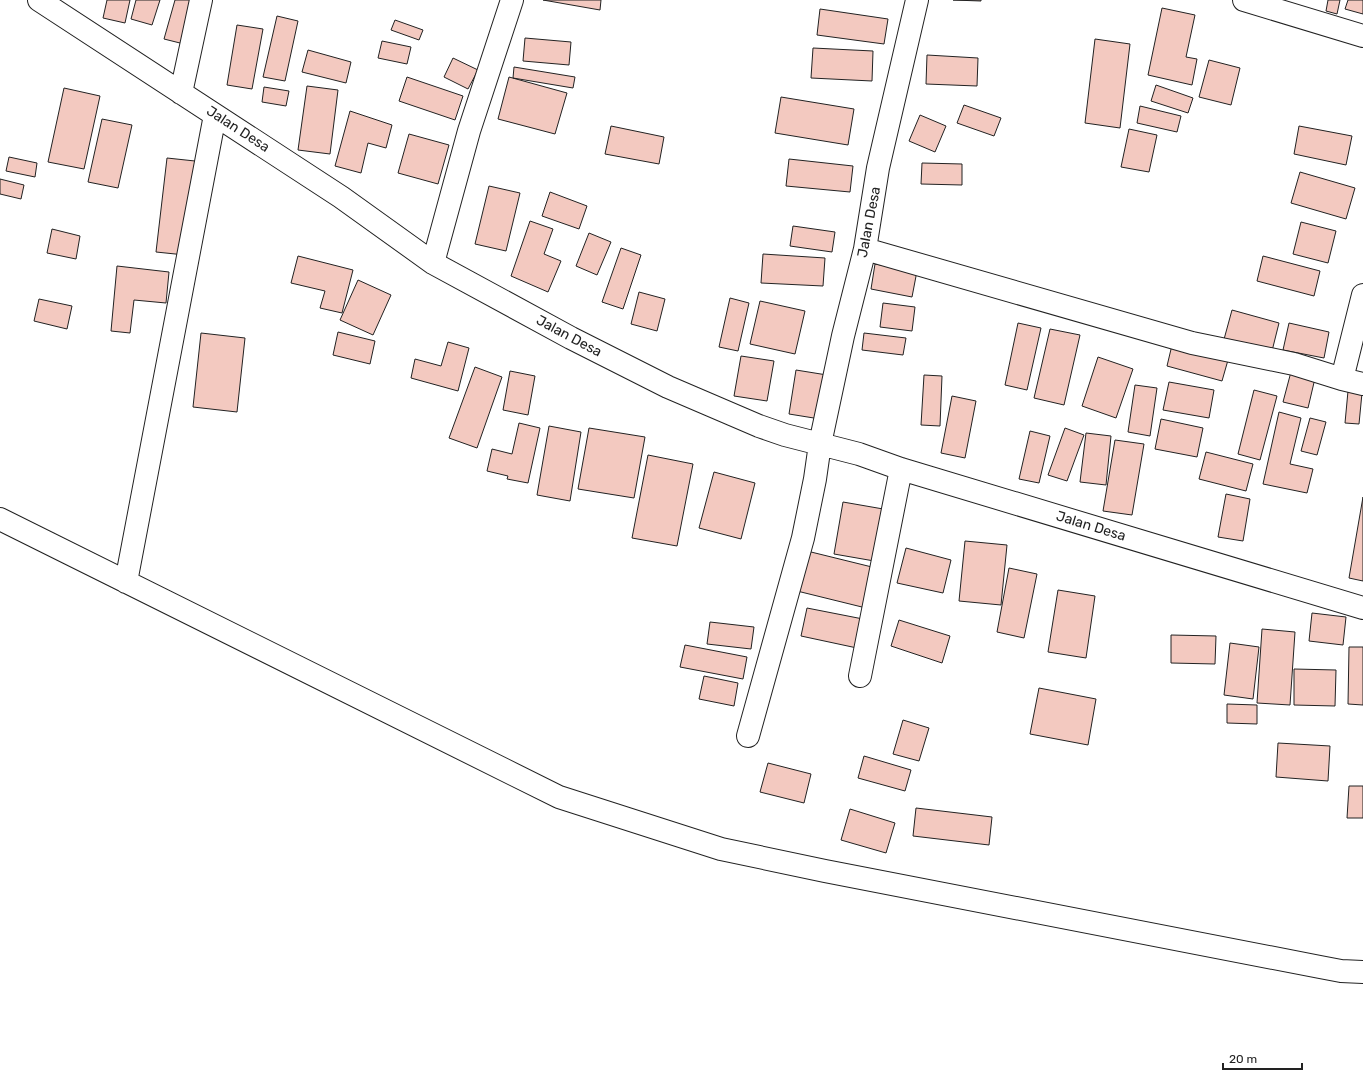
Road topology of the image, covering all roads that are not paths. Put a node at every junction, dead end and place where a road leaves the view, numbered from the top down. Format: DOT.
graph roads {
  1 [pos="40,0"];
  2 [pos="201,0"];
  3 [pos="512,0"];
  4 [pos="917,0"];
  5 [pos="1244,0"];
  6 [pos="1363,36"];
  7 [pos="181,93"];
  8 [pos="215,115"];
  9 [pos="865,248"];
  10 [pos="433,263"];
  11 [pos="1363,295"];
  12 [pos="1353,381"];
  13 [pos="820,444"];
  14 [pos="901,469"];
  15 [pos="0,519"];
  16 [pos="126,582"];
  17 [pos="1363,608"];
  18 [pos="860,676"];
  19 [pos="748,736"];
  20 [pos="1363,972"];
  1 -- 7 [label="street, Jalan Desa"];
  2 -- 7 [label="street"];
  3 -- 10 [label="street"];
  4 -- 9 [label="street, Jalan Desa"];
  5 -- 6 [label="street"];
  7 -- 8 [label="street, Jalan Desa"];
  8 -- 10 [label="street, Jalan Desa"];
  8 -- 16 [label="street"];
  9 -- 12 [label="street"];
  9 -- 13 [label="street, Jalan Desa"];
  10 -- 13 [label="street, Jalan Desa"];
  11 -- 12 [label="street"];
  13 -- 14 [label="street, Jalan Desa"];
  13 -- 19 [label="street"];
  14 -- 17 [label="street, Jalan Desa"];
  14 -- 18 [label="street"];
  15 -- 16 [label="street"];
  16 -- 20 [label="street"];
}
